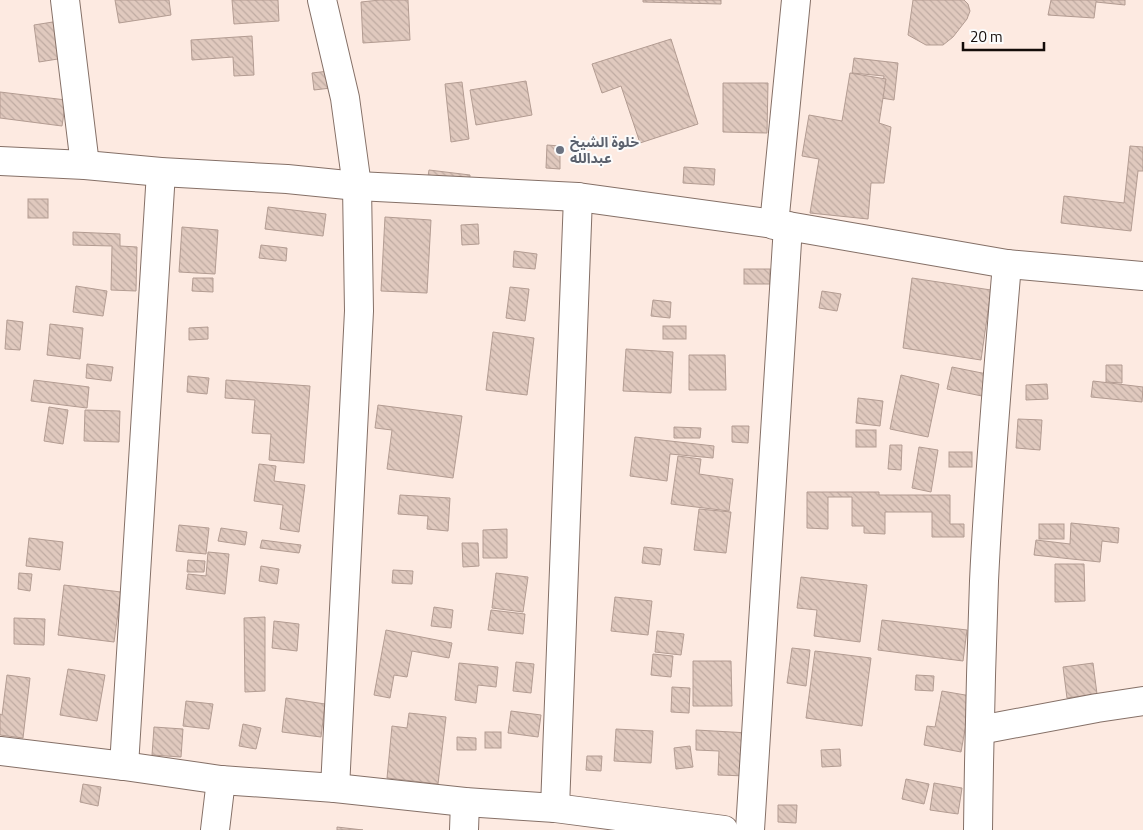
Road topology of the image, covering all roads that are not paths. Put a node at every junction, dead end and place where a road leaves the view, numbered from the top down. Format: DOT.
graph roads {
  1 [pos="65,0"];
  2 [pos="322,0"];
  3 [pos="796,0"];
  4 [pos="0,161"];
  5 [pos="85,164"];
  6 [pos="161,172"];
  7 [pos="358,186"];
  8 [pos="578,198"];
  9 [pos="781,225"];
  10 [pos="1007,264"];
  11 [pos="1143,276"];
  12 [pos="1143,701"];
  13 [pos="980,730"];
  14 [pos="0,751"];
  15 [pos="124,766"];
  16 [pos="221,780"];
  17 [pos="335,788"];
  18 [pos="465,802"];
  19 [pos="555,808"];
  20 [pos="215,830"];
  21 [pos="464,830"];
  22 [pos="724,830"];
  23 [pos="750,830"];
  24 [pos="978,830"];
  1 -- 5 [label="street"];
  2 -- 7 [label="street"];
  3 -- 9 [label="street"];
  4 -- 5 [label="street"];
  5 -- 6 [label="street"];
  6 -- 7 [label="street"];
  6 -- 15 [label="street"];
  7 -- 8 [label="street"];
  7 -- 17 [label="street"];
  8 -- 9 [label="street"];
  8 -- 19 [label="street"];
  9 -- 10 [label="street"];
  9 -- 23 [label="street"];
  10 -- 11 [label="street"];
  10 -- 13 [label="street"];
  12 -- 13 [label="street"];
  13 -- 24 [label="street"];
  14 -- 15 [label="street"];
  15 -- 16 [label="street"];
  16 -- 17 [label="street"];
  16 -- 20 [label="street"];
  17 -- 18 [label="street"];
  18 -- 19 [label="street"];
  18 -- 21 [label="street"];
  19 -- 22 [label="street"];
}
